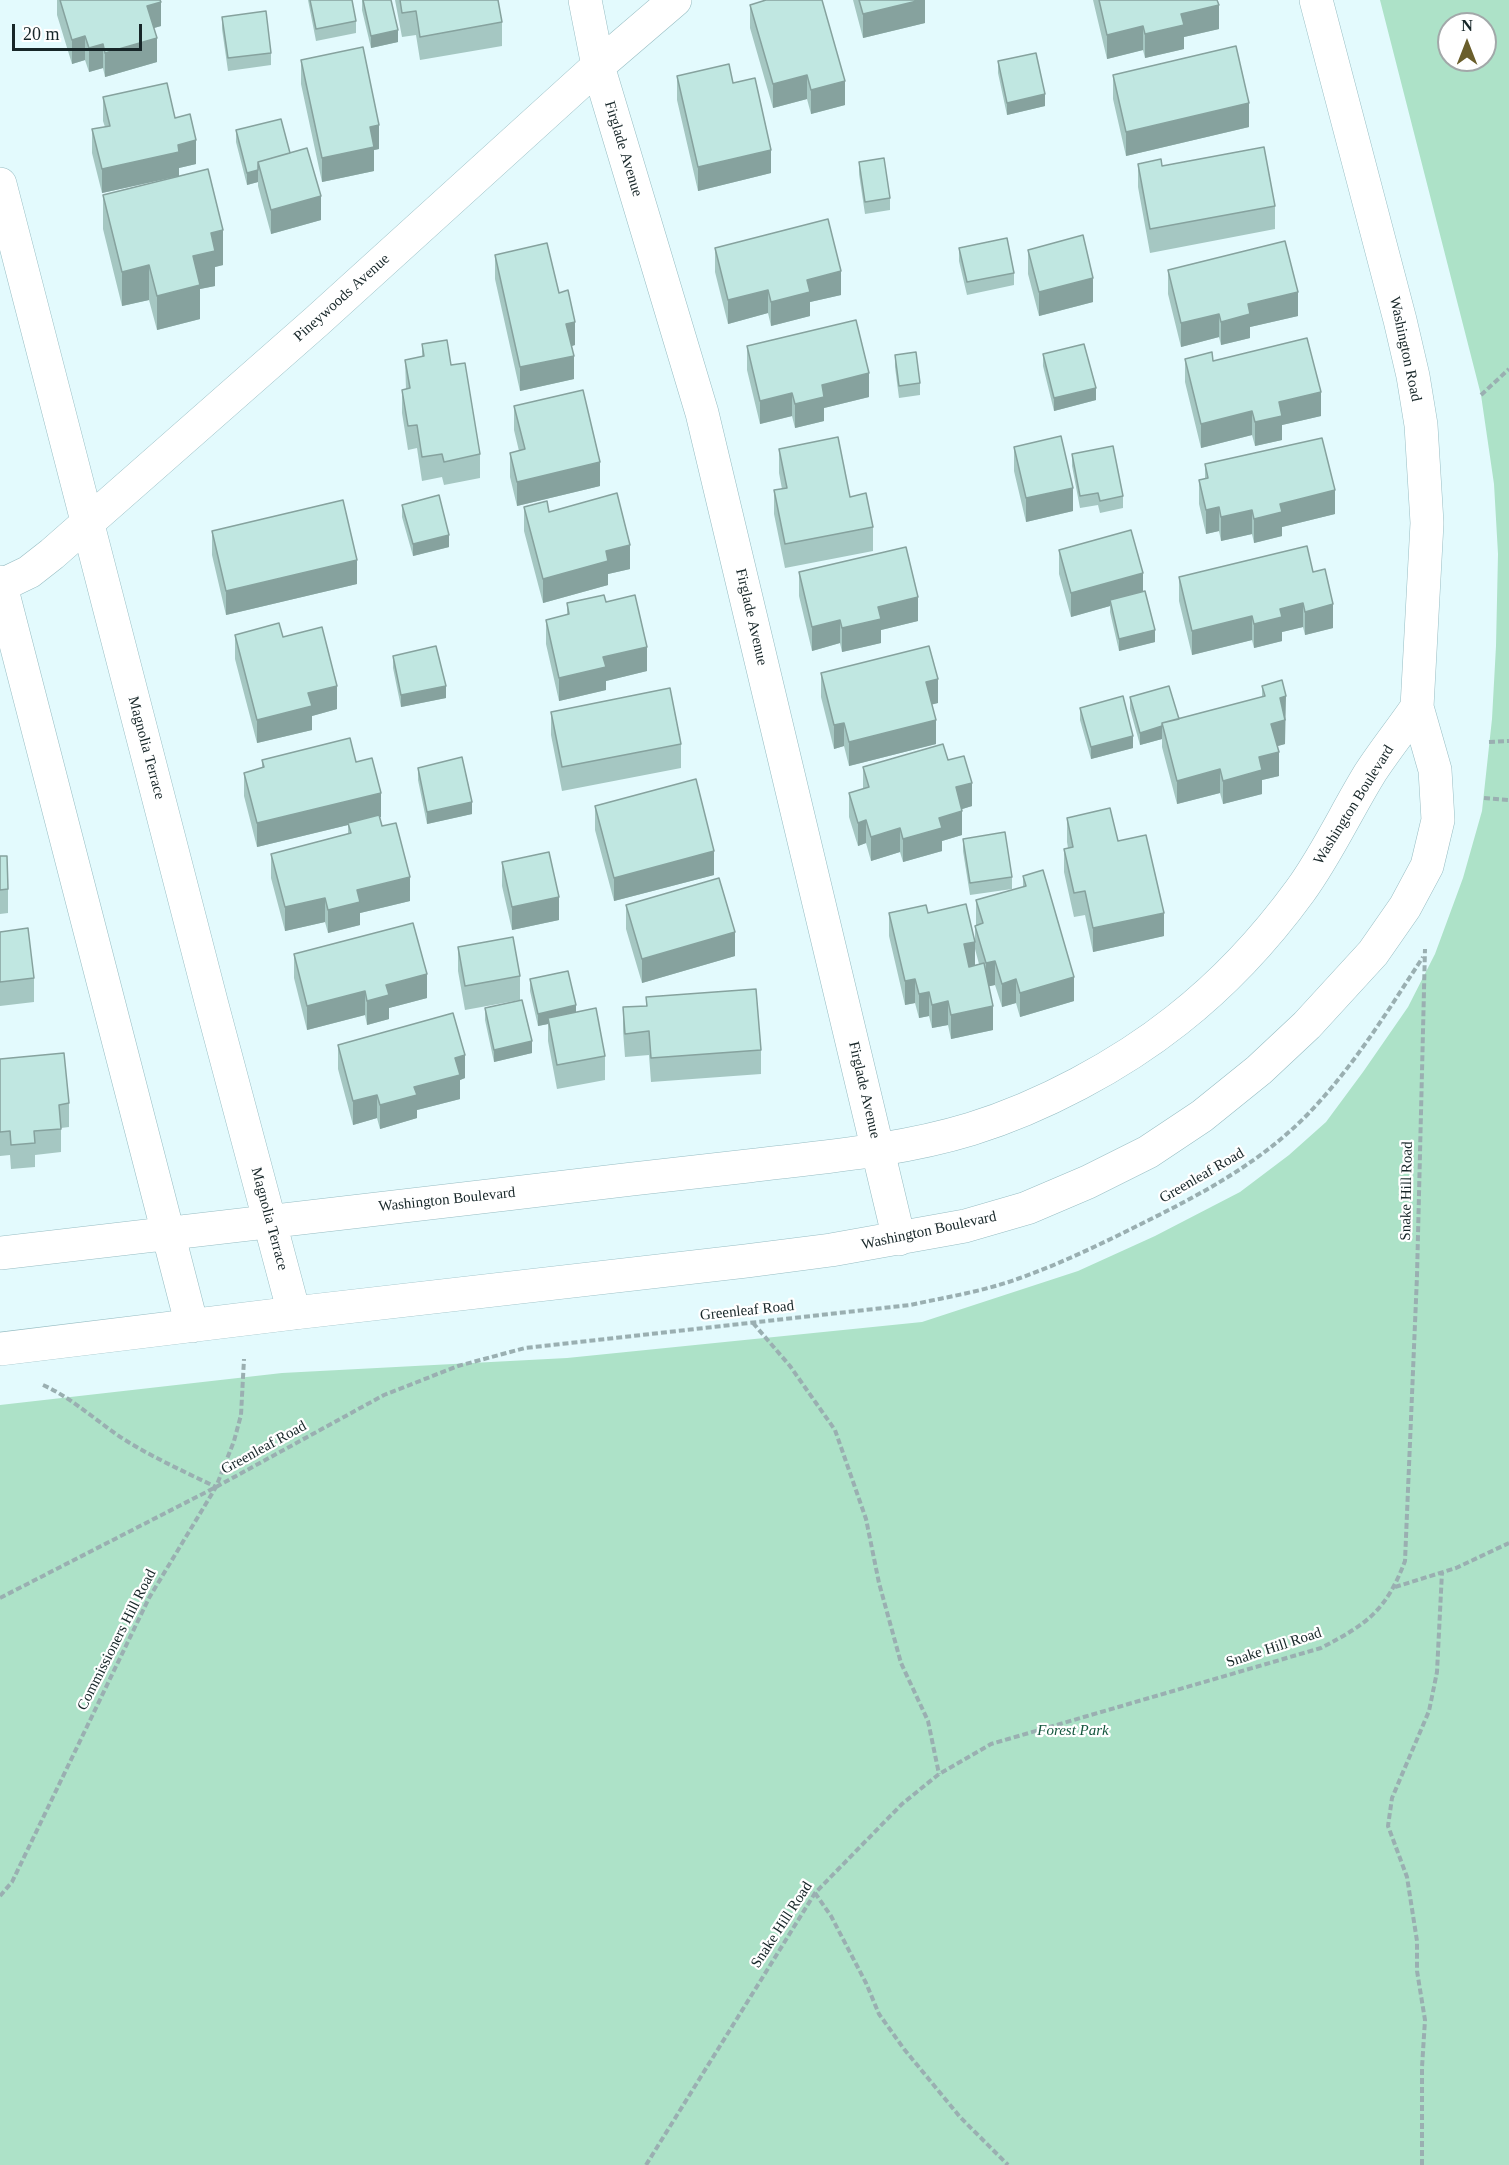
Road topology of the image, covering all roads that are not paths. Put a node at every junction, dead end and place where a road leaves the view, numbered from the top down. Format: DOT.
graph roads {
  1 [pos="585,0"];
  2 [pos="675,0"];
  3 [pos="1316,0"];
  4 [pos="598,66"];
  5 [pos="0,183"];
  6 [pos="86,523"];
  7 [pos="0,585"];
  8 [pos="1418,707"];
  9 [pos="878,1149"];
  10 [pos="268,1221"];
  11 [pos="167,1234"];
  12 [pos="899,1239"];
  13 [pos="0,1253"];
  14 [pos="294,1313"];
  15 [pos="192,1326"];
  16 [pos="0,1349"];
  1 -- 4 [label="street, Firglade Avenue"];
  2 -- 4 [label="street, Pineywoods Avenue"];
  3 -- 8 [label="street, Washington Road"];
  4 -- 6 [label="street, Pineywoods Avenue"];
  4 -- 9 [label="street, Firglade Avenue"];
  5 -- 6 [label="street, Magnolia Terrace"];
  6 -- 7 [label="street, Pineywoods Avenue"];
  6 -- 10 [label="street, Magnolia Terrace"];
  7 -- 11 [label="street"];
  8 -- 9 [label="street, Washington Boulevard"];
  8 -- 12 [label="street, Washington Boulevard"];
  9 -- 10 [label="street, Washington Boulevard"];
  9 -- 12 [label="street, Firglade Avenue"];
  10 -- 11 [label="street, Washington Boulevard"];
  10 -- 14 [label="street, Magnolia Terrace"];
  11 -- 13 [label="street, Washington Boulevard"];
  11 -- 15 [label="street"];
  12 -- 14 [label="street, Washington Boulevard"];
  14 -- 15 [label="street, Washington Boulevard"];
  15 -- 16 [label="street, Washington Boulevard"];
}
